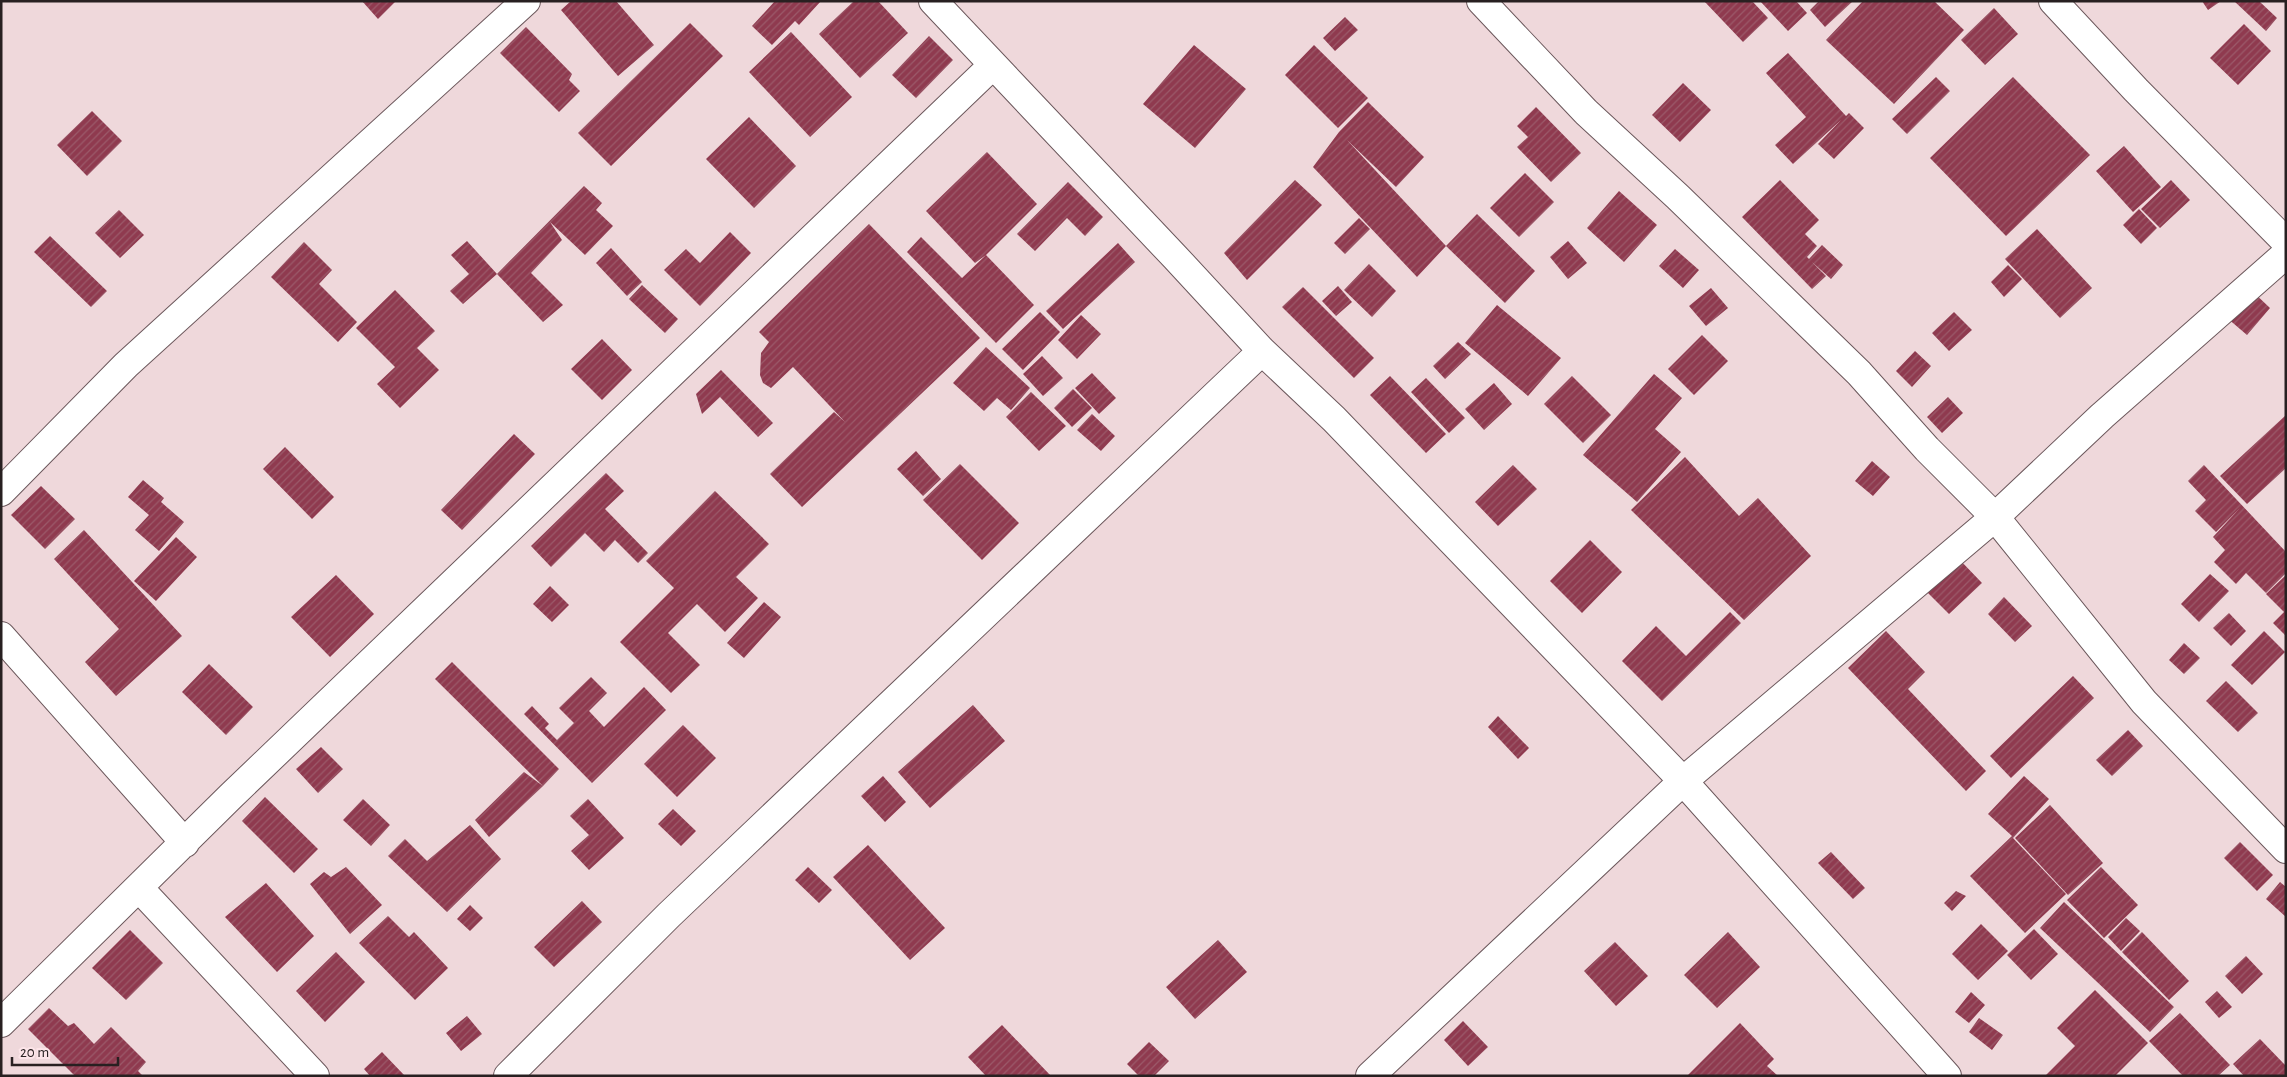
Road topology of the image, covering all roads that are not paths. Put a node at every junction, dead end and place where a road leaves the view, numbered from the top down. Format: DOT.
graph roads {
  1 [pos="526,1"];
  2 [pos="933,1"];
  3 [pos="1481,1"];
  4 [pos="2053,1"];
  5 [pos="993,65"];
  6 [pos="2286,242"];
  7 [pos="2286,254"];
  8 [pos="1262,351"];
  9 [pos="1,492"];
  10 [pos="1995,517"];
  11 [pos="1,636"];
  12 [pos="1682,781"];
  13 [pos="185,843"];
  14 [pos="2286,849"];
  15 [pos="139,888"];
  16 [pos="1,1023"];
  17 [pos="315,1076"];
  18 [pos="508,1076"];
  19 [pos="1370,1076"];
  20 [pos="1947,1076"];
  1 -- 9 [label="street"];
  2 -- 5 [label="street"];
  3 -- 10 [label="street"];
  4 -- 6 [label="street"];
  5 -- 8 [label="street"];
  5 -- 13 [label="street"];
  7 -- 10 [label="street"];
  8 -- 12 [label="street"];
  8 -- 18 [label="street"];
  10 -- 12 [label="street"];
  10 -- 14 [label="street"];
  11 -- 13 [label="street"];
  12 -- 19 [label="street"];
  12 -- 20 [label="street"];
  13 -- 15 [label="street"];
  15 -- 16 [label="street"];
  15 -- 17 [label="street"];
}
